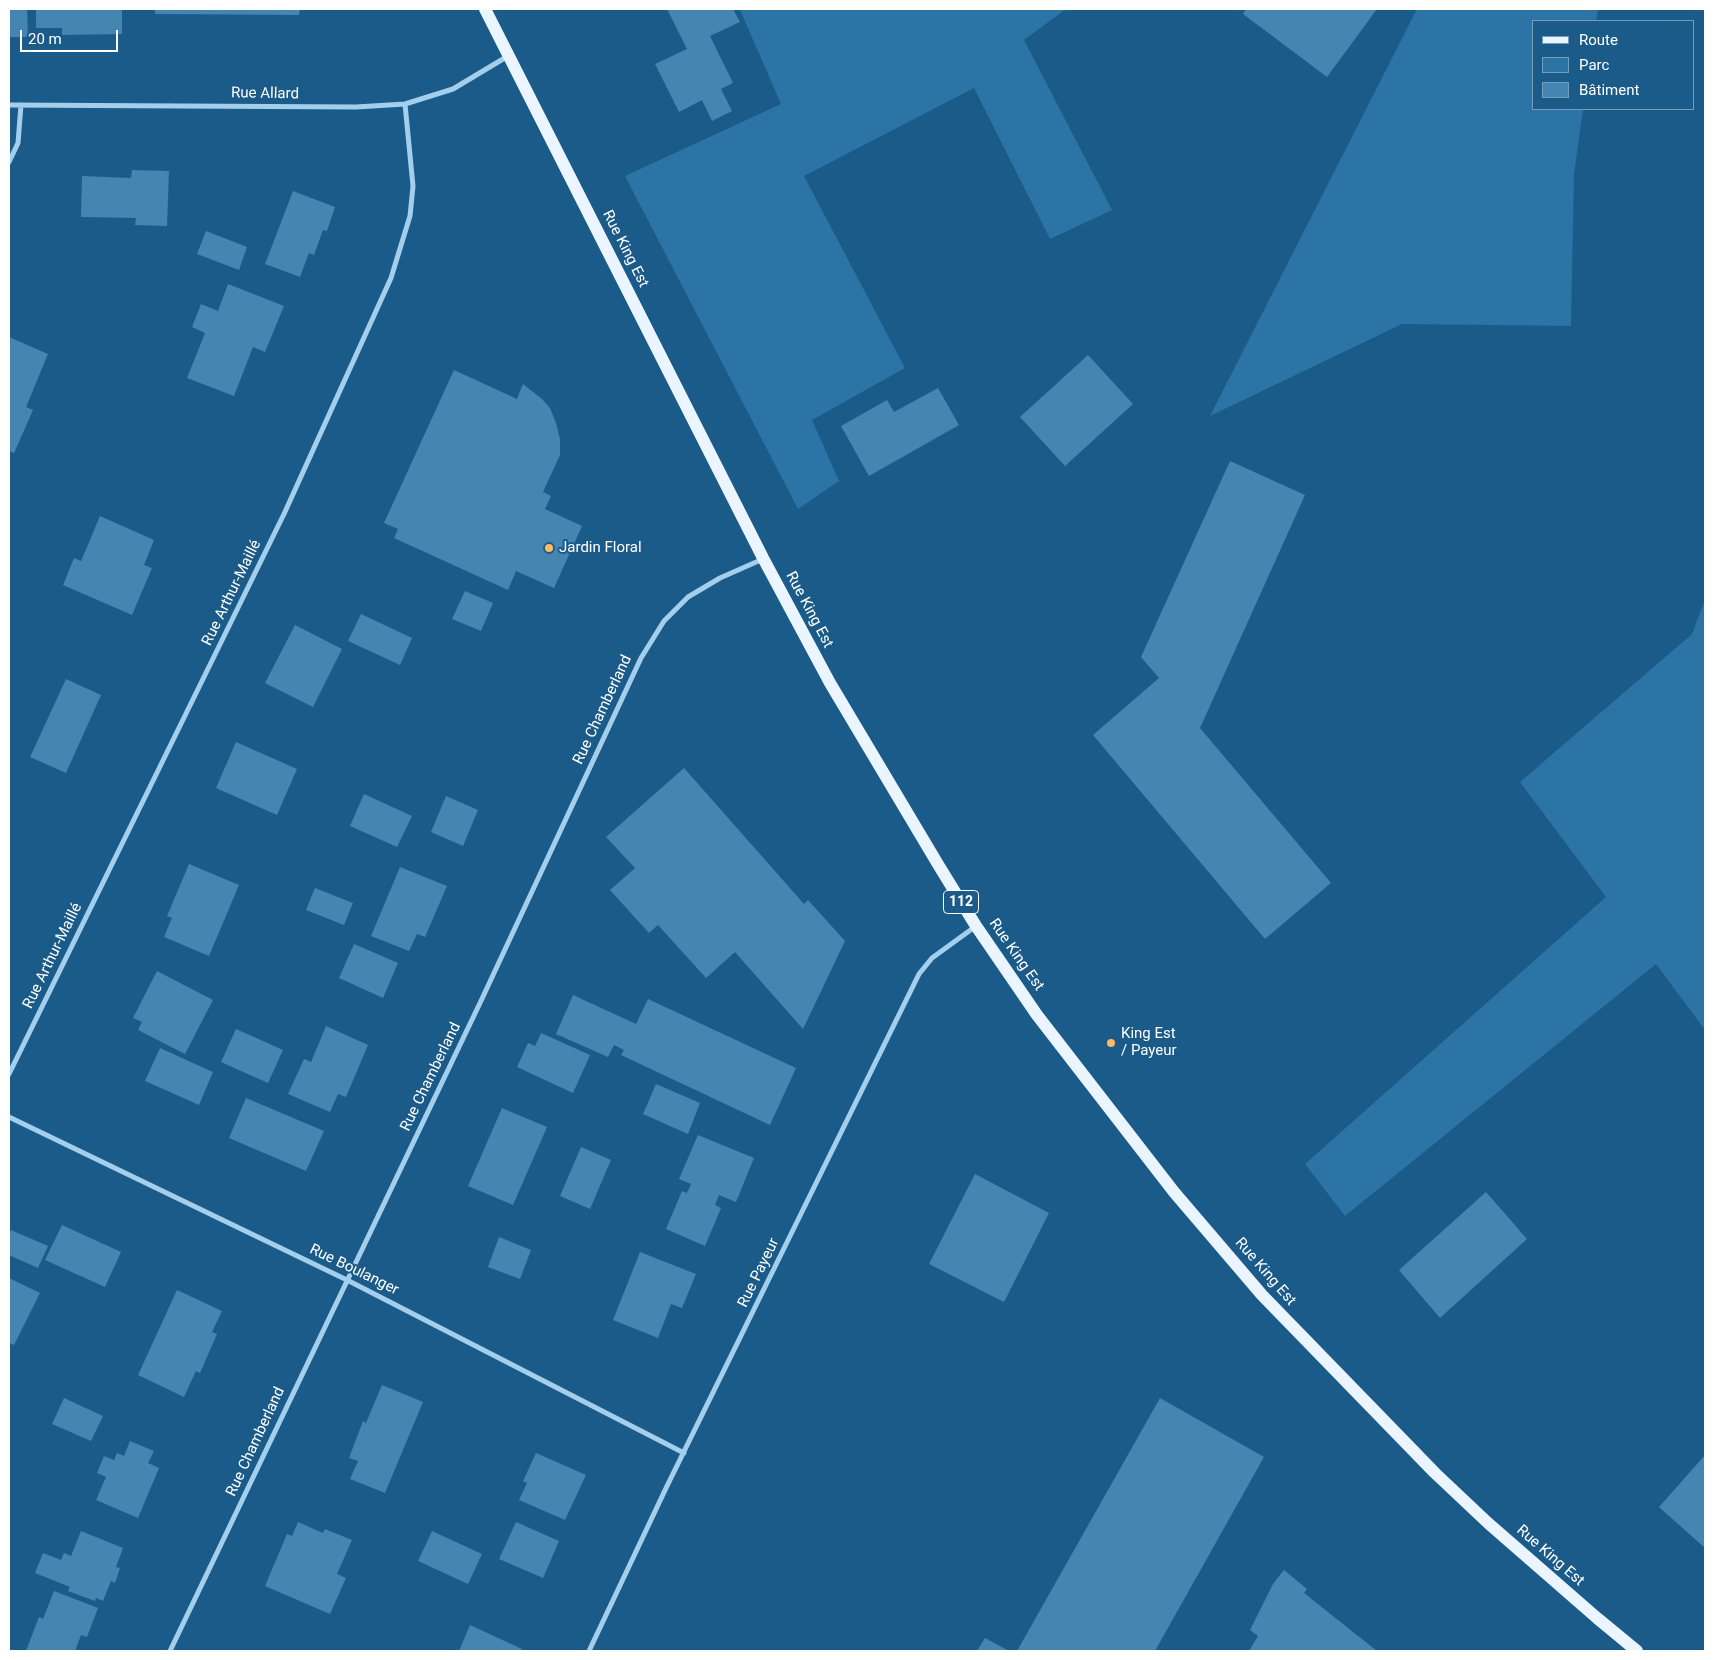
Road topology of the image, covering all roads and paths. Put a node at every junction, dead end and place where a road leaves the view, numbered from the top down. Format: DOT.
graph roads {
  1 [pos="485,9"];
  2 [pos="509,55"];
  3 [pos="405,104"];
  4 [pos="9,105"];
  5 [pos="21,105"];
  6 [pos="9,162"];
  7 [pos="763,558"];
  8 [pos="976,926"];
  9 [pos="9,1074"];
  10 [pos="9,1117"];
  11 [pos="347,1280"];
  12 [pos="684,1452"];
  13 [pos="170,1651"];
  14 [pos="589,1651"];
  15 [pos="1637,1651"];
  1 -- 2 [label="main road, Rue King Est / 112"];
  2 -- 3 [label="street, Rue Allard"];
  2 -- 7 [label="main road, Rue King Est / 112"];
  3 -- 5 [label="street, Rue Allard"];
  3 -- 9 [label="street, Rue Arthur-Maillé"];
  4 -- 5 [label="street, Rue Allard"];
  5 -- 6 [label="street"];
  7 -- 8 [label="main road, Rue King Est / 112"];
  7 -- 11 [label="street, Rue Chamberland"];
  8 -- 12 [label="street, Rue Payeur"];
  8 -- 15 [label="main road, Rue King Est / 112"];
  10 -- 11 [label="street, Rue Boulanger"];
  11 -- 12 [label="street, Rue Boulanger"];
  11 -- 13 [label="street, Rue Chamberland"];
  12 -- 14 [label="street, Rue Payeur"];
}
